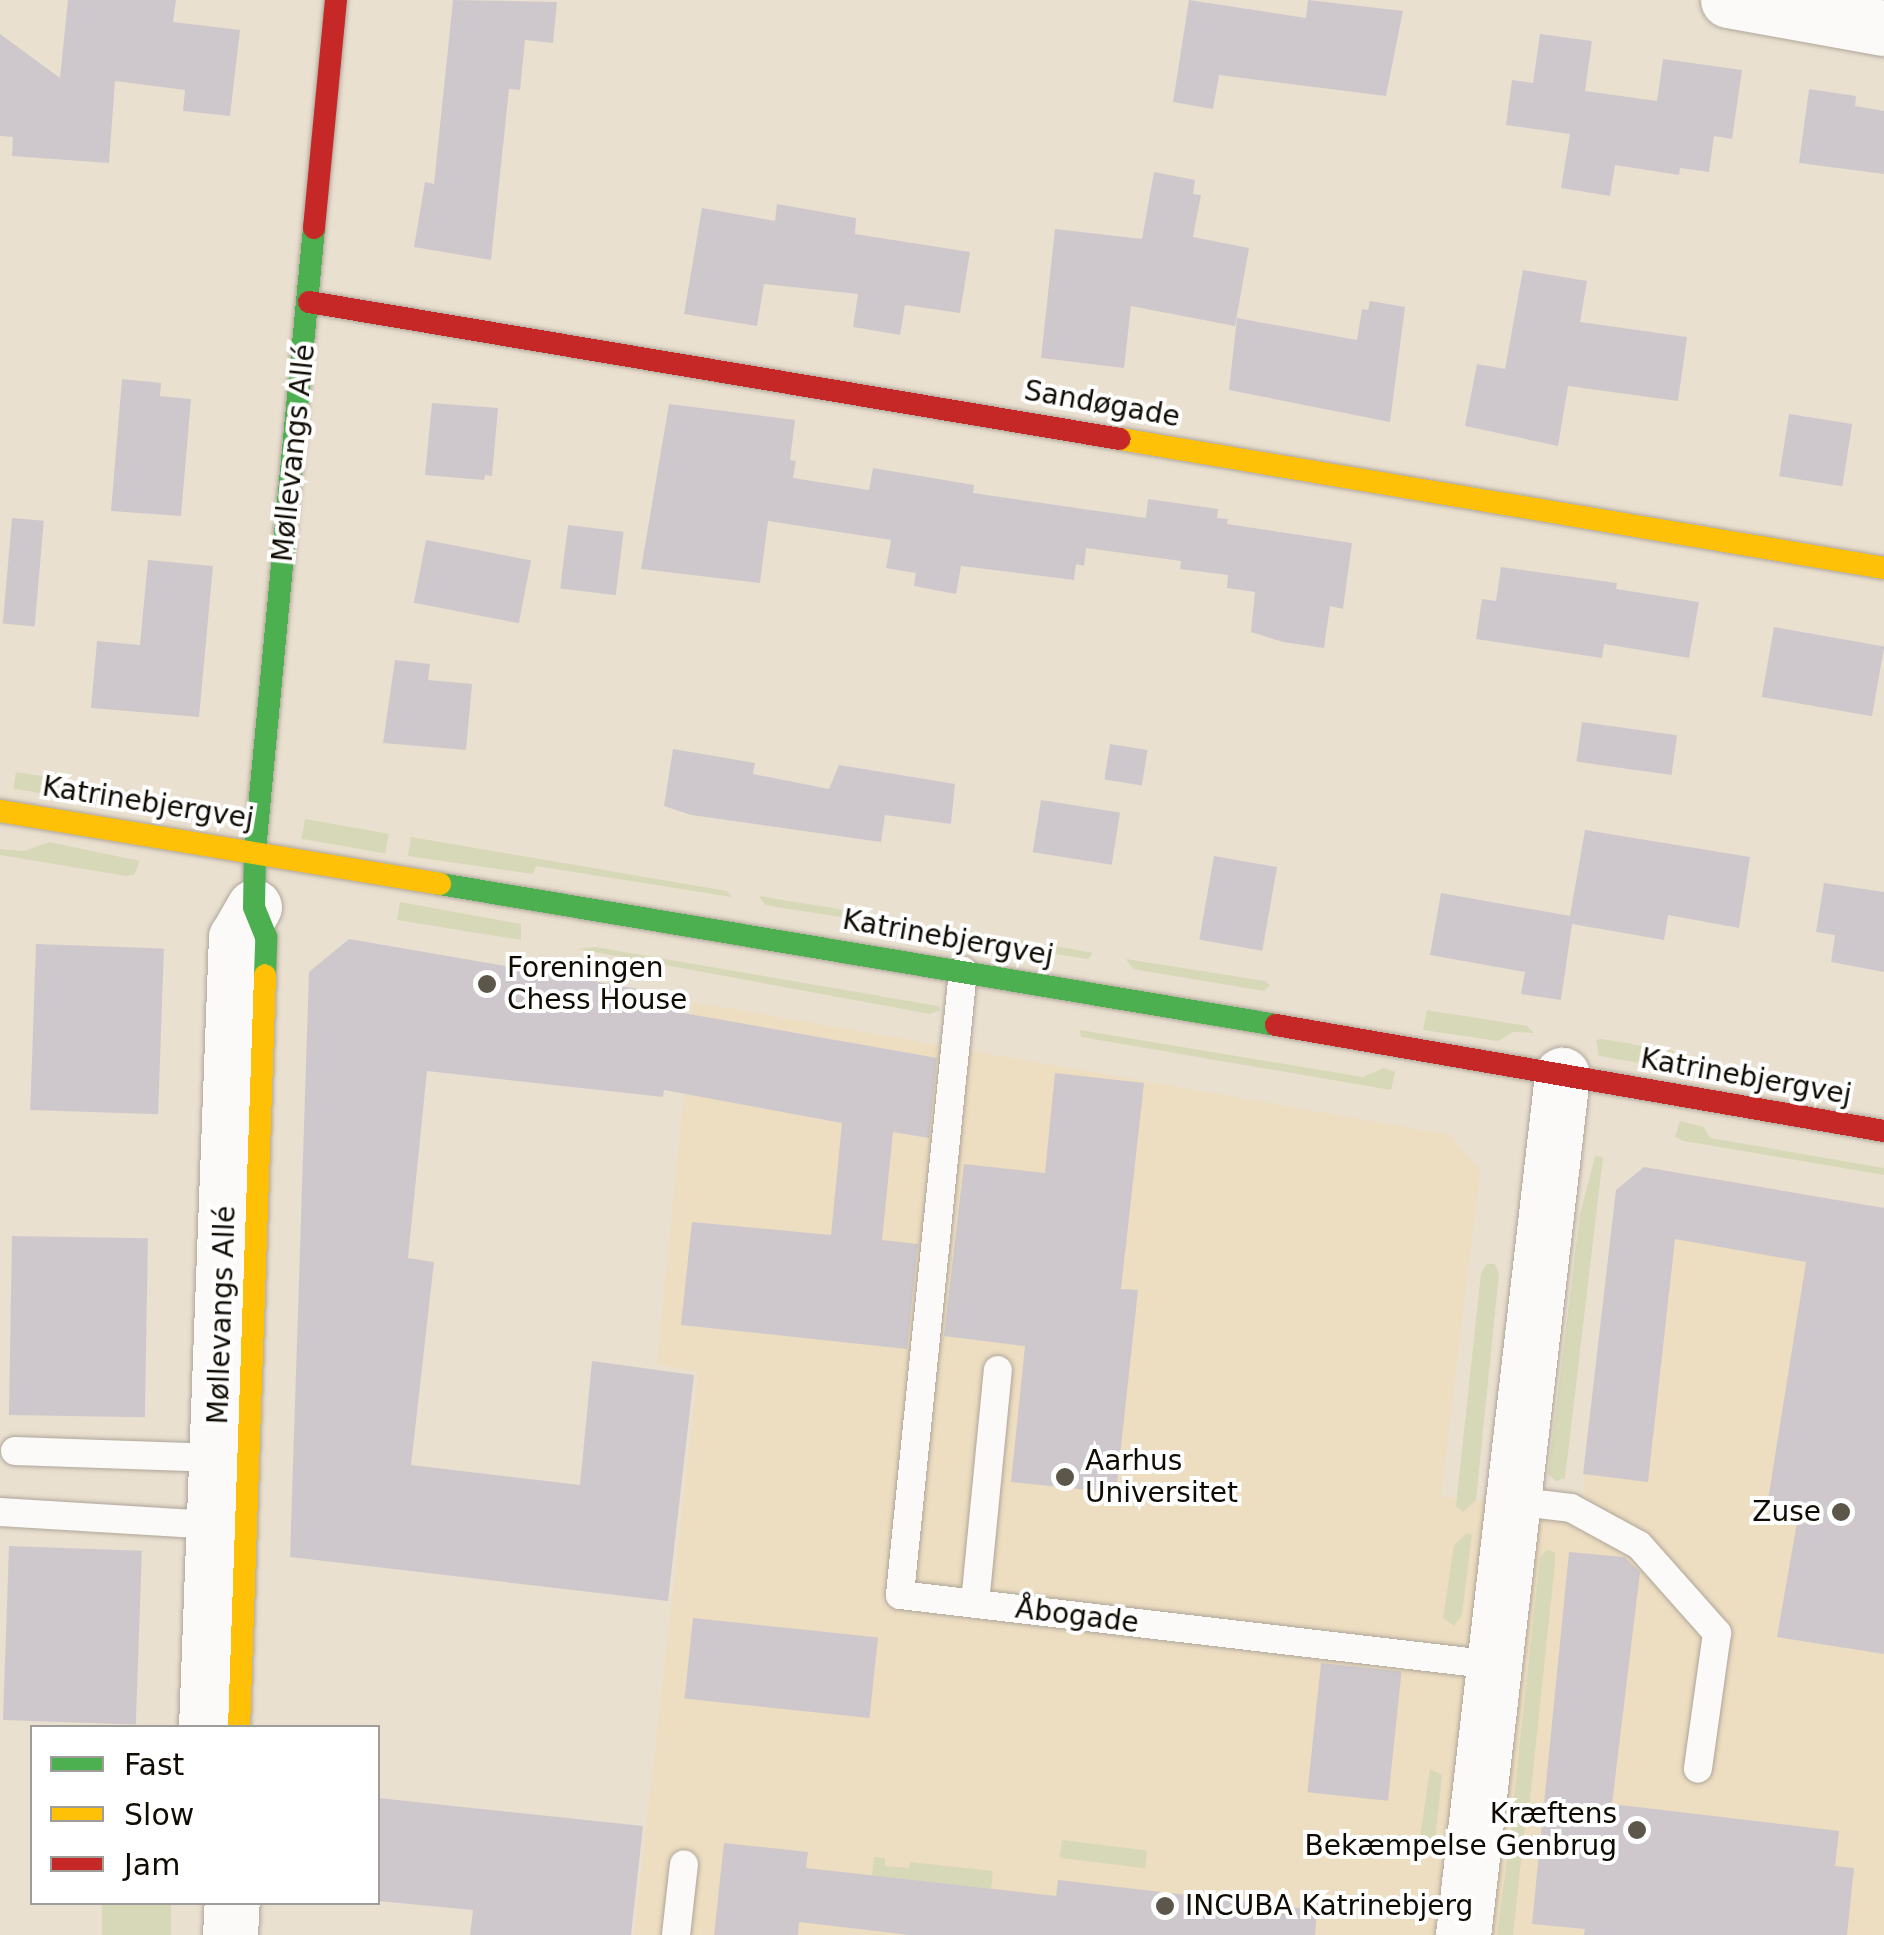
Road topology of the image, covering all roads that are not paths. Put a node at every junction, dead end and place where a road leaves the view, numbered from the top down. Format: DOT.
graph roads {
  1 [pos="336,0"];
  2 [pos="1728,0"];
  3 [pos="1884,28"];
  4 [pos="309,302"];
  5 [pos="1884,568"];
  6 [pos="0,810"];
  7 [pos="256,850"];
  8 [pos="254,907"];
  9 [pos="963,971"];
  10 [pos="1562,1075"];
  11 [pos="1884,1132"];
  12 [pos="998,1370"];
  13 [pos="14,1451"];
  14 [pos="217,1458"];
  15 [pos="1512,1501"];
  16 [pos="0,1512"];
  17 [pos="215,1525"];
  18 [pos="974,1604"];
  19 [pos="1494,1665"];
  20 [pos="206,1725"];
  21 [pos="239,1725"];
  22 [pos="1698,1770"];
  23 [pos="684,1864"];
  24 [pos="199,1905"];
  25 [pos="232,1905"];
  26 [pos="198,1935"];
  27 [pos="230,1935"];
  28 [pos="676,1935"];
  29 [pos="1463,1935"];
  1 -- 4 [label="street, Møllevangs Allé"];
  2 -- 3 [label="street"];
  4 -- 5 [label="street, Sandøgade"];
  4 -- 7 [label="street, Møllevangs Allé"];
  6 -- 7 [label="street, Katrinebjergvej"];
  7 -- 8 [label="street, Møllevangs Allé"];
  7 -- 9 [label="street, Katrinebjergvej"];
  8 -- 14 [label="street, Møllevangs Allé"];
  8 -- 21 [label="street, Møllevangs Allé"];
  9 -- 10 [label="street, Katrinebjergvej"];
  9 -- 18 [label="lane, Åbogade"];
  10 -- 11 [label="street, Katrinebjergvej"];
  10 -- 15 [label="street"];
  12 -- 18 [label="lane"];
  13 -- 14 [label="lane"];
  14 -- 17 [label="street, Møllevangs Allé"];
  15 -- 19 [label="street"];
  15 -- 22 [label="lane"];
  16 -- 17 [label="lane"];
  17 -- 20 [label="street, Møllevangs Allé"];
  18 -- 19 [label="lane, Åbogade"];
  19 -- 29 [label="street"];
  23 -- 28 [label="lane"];
  24 -- 26 [label="street"];
  25 -- 27 [label="street"];
}
